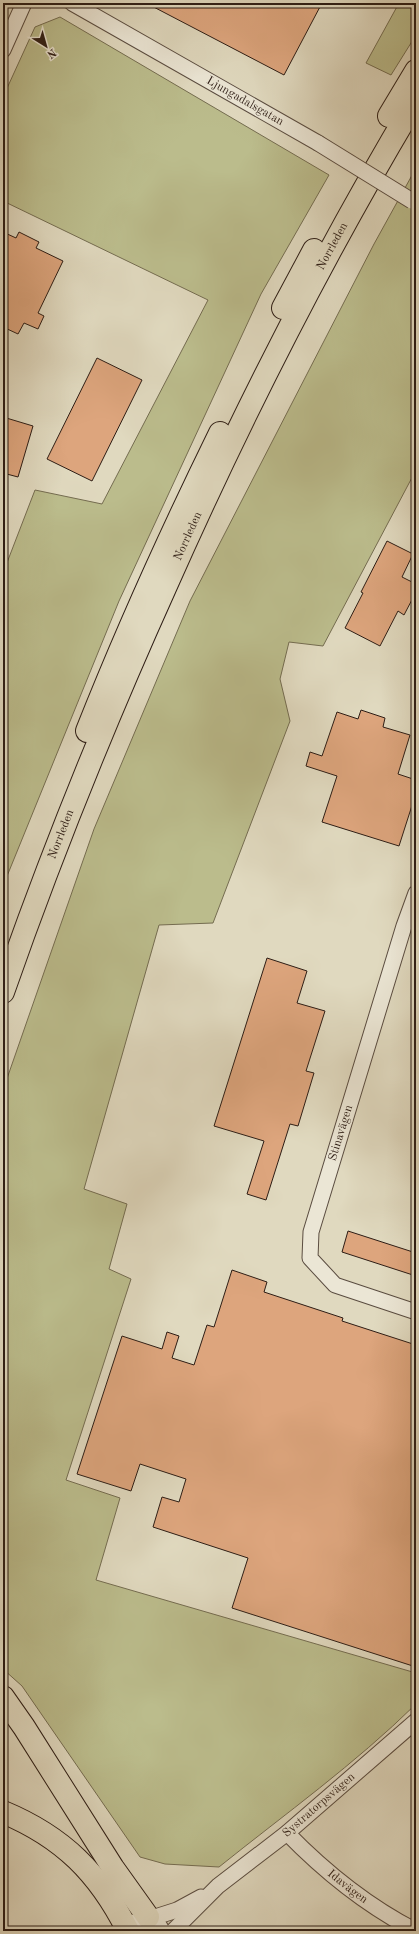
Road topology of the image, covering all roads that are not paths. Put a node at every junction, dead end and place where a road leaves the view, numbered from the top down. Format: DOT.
graph roads {
  1 [pos="24,3"];
  2 [pos="72,3"];
  3 [pos="3,50"];
  4 [pos="416,71"];
  5 [pos="416,100"];
  6 [pos="414,202"];
  7 [pos="416,893"];
  8 [pos="3,946"];
  9 [pos="3,992"];
  10 [pos="416,1312"];
  11 [pos="3,1697"];
  12 [pos="416,1721"];
  13 [pos="3,1812"];
  14 [pos="287,1833"];
  15 [pos="218,1886"];
  16 [pos="154,1922"];
  17 [pos="129,1931"];
  18 [pos="173,1931"];
  19 [pos="416,1931"];
  1 -- 3 [label="street"];
  2 -- 6 [label="street, Ljungadalsgatan, bridge"];
  4 -- 8 [label="highway, Norrleden"];
  5 -- 9 [label="highway, Norrleden"];
  7 -- 10 [label="street, Stinavägen"];
  11 -- 16 [label="highway"];
  12 -- 14 [label="street, Systratorpsvägen"];
  13 -- 17 [label="highway"];
  14 -- 15 [label="street, Systratorpsvägen"];
  14 -- 19 [label="street, Idavägen"];
  15 -- 16 [label="street, Systratorpsvägen"];
  15 -- 18 [label="street, Systratorpsvägen"];
  16 -- 17 [label="street, Systratorpsvägen"];
}
